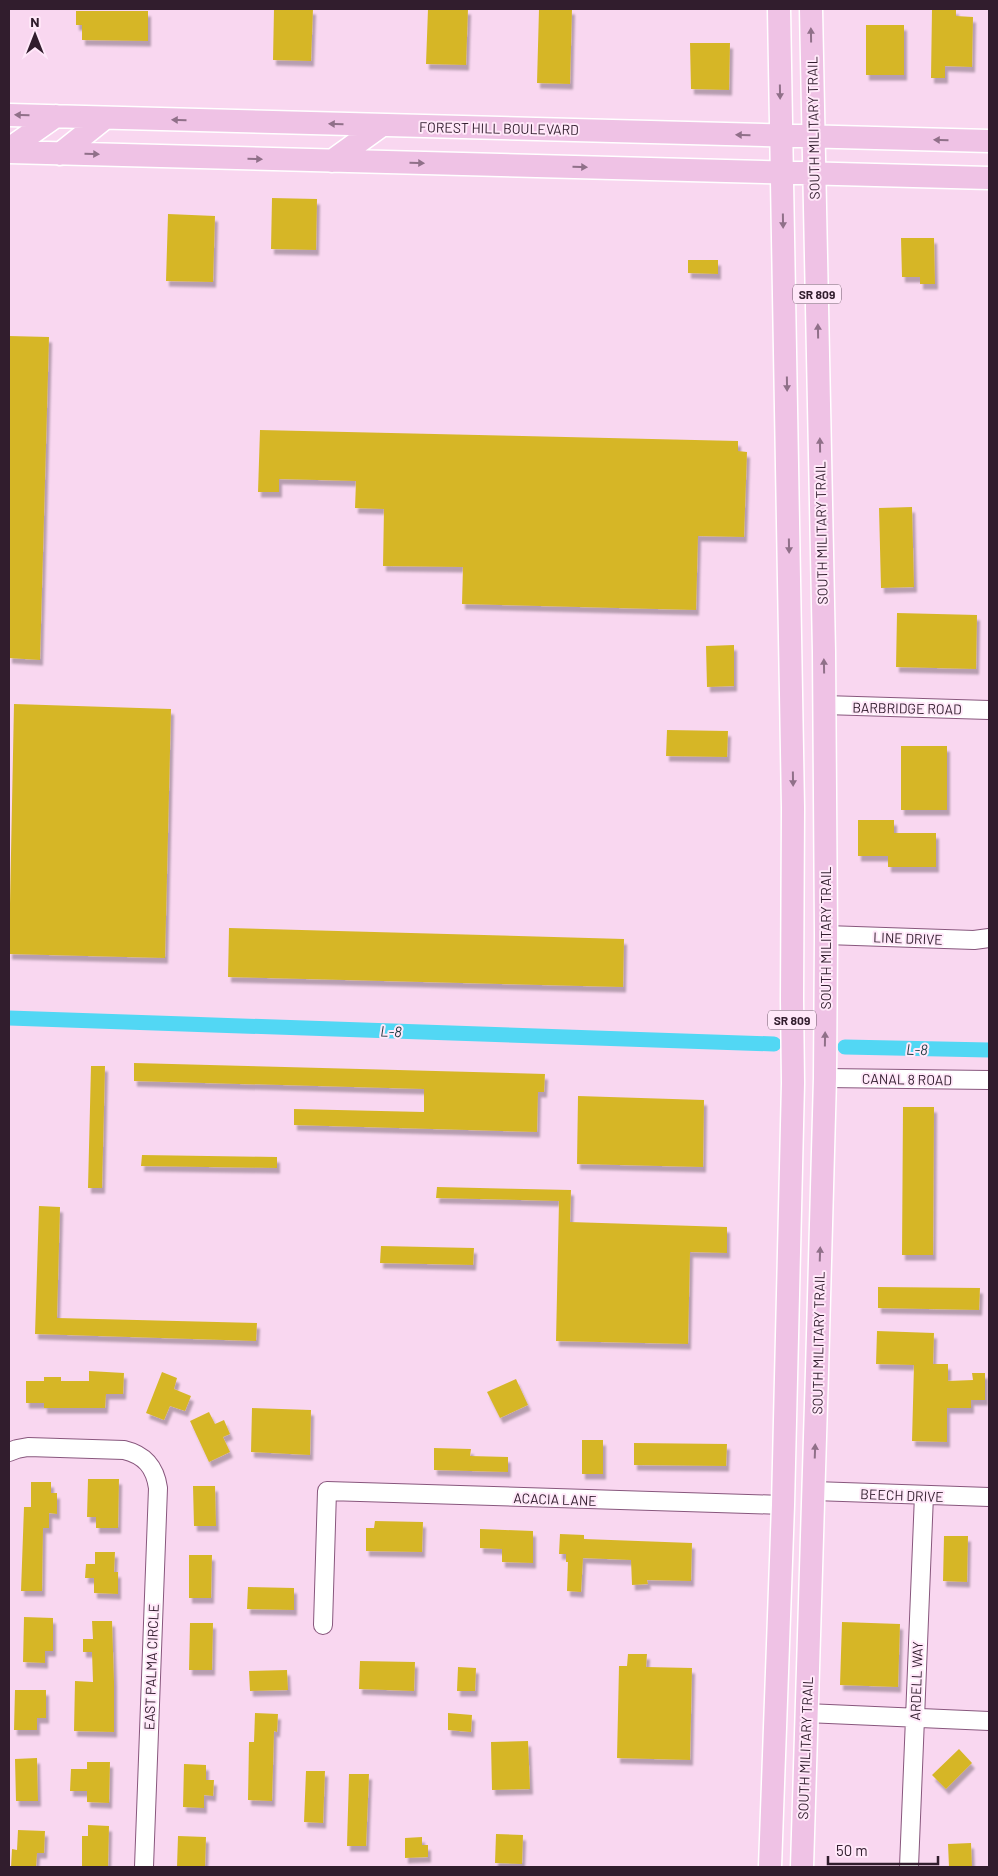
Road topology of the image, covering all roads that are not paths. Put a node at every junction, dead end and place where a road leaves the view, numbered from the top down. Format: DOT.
graph roads {
  1 [pos="779,9"];
  2 [pos="811,9"];
  3 [pos="9,114"];
  4 [pos="56,116"];
  5 [pos="105,118"];
  6 [pos="382,125"];
  7 [pos="781,136"];
  8 [pos="813,137"];
  9 [pos="989,141"];
  10 [pos="9,150"];
  11 [pos="60,154"];
  12 [pos="332,161"];
  13 [pos="782,172"];
  14 [pos="814,173"];
  15 [pos="989,178"];
  16 [pos="790,572"];
  17 [pos="824,706"];
  18 [pos="989,710"];
  19 [pos="825,784"];
  20 [pos="793,808"];
  21 [pos="826,935"];
  22 [pos="989,938"];
  23 [pos="826,994"];
  24 [pos="825,1078"];
  25 [pos="989,1080"];
  26 [pos="789,1287"];
  27 [pos="9,1452"];
  28 [pos="814,1491"];
  29 [pos="924,1495"];
  30 [pos="989,1497"];
  31 [pos="783,1505"];
  32 [pos="324,1625"];
  33 [pos="807,1689"];
  34 [pos="806,1713"];
  35 [pos="914,1718"];
  36 [pos="989,1721"];
  37 [pos="144,1867"];
  38 [pos="770,1867"];
  39 [pos="802,1867"];
  40 [pos="909,1867"];
  1 -- 7 [label="main road, SR 809, one-way"];
  8 -- 2 [label="main road, SOUTH MILITARY TRAIL / SR 809, one-way"];
  4 -- 3 [label="main road, FOREST HILL BOULEVARD, one-way"];
  4 -- 5 [label="main road, FOREST HILL BOULEVARD"];
  4 -- 10 [label="main road"];
  6 -- 5 [label="main road, FOREST HILL BOULEVARD, one-way"];
  5 -- 11 [label="main road"];
  7 -- 6 [label="main road, FOREST HILL BOULEVARD, one-way"];
  6 -- 12 [label="main road"];
  7 -- 8 [label="main road, FOREST HILL BOULEVARD"];
  7 -- 13 [label="main road, SR 809"];
  9 -- 8 [label="main road, FOREST HILL BOULEVARD, one-way"];
  8 -- 14 [label="main road, SOUTH MILITARY TRAIL / SR 809"];
  10 -- 11 [label="main road"];
  11 -- 12 [label="main road, one-way"];
  12 -- 13 [label="main road, one-way"];
  13 -- 14 [label="main road"];
  13 -- 16 [label="main road, SR 809, one-way"];
  14 -- 15 [label="main road"];
  17 -- 14 [label="main road, SOUTH MILITARY TRAIL / SR 809, one-way"];
  16 -- 19 [label="main road"];
  16 -- 20 [label="main road, SR 809, one-way"];
  17 -- 18 [label="street, BARBRIDGE ROAD"];
  17 -- 19 [label="main road, SOUTH MILITARY TRAIL / SR 809"];
  19 -- 21 [label="main road, SOUTH MILITARY TRAIL / SR 809"];
  20 -- 23 [label="main road"];
  20 -- 26 [label="main road, SR 809"];
  21 -- 22 [label="street, LINE DRIVE"];
  21 -- 23 [label="main road, SOUTH MILITARY TRAIL / SR 809"];
  24 -- 23 [label="main road, SOUTH MILITARY TRAIL / SR 809, one-way"];
  24 -- 25 [label="street, CANAL 8 ROAD"];
  28 -- 24 [label="main road, SOUTH MILITARY TRAIL / SR 809, one-way"];
  26 -- 28 [label="main road"];
  26 -- 31 [label="main road, SR 809"];
  27 -- 37 [label="street, EAST PALMA CIRCLE"];
  28 -- 29 [label="street, BEECH DRIVE"];
  28 -- 33 [label="main road, SOUTH MILITARY TRAIL / SR 809"];
  29 -- 30 [label="street, BEECH DRIVE"];
  29 -- 35 [label="street, ARDELL WAY"];
  31 -- 32 [label="street, ACACIA LANE"];
  31 -- 33 [label="main road"];
  31 -- 38 [label="main road, SR 809"];
  33 -- 34 [label="main road, SOUTH MILITARY TRAIL / SR 809"];
  34 -- 35 [label="street"];
  34 -- 39 [label="main road, SOUTH MILITARY TRAIL / SR 809"];
  35 -- 36 [label="street"];
  35 -- 40 [label="street, ARDELL WAY"];
}
